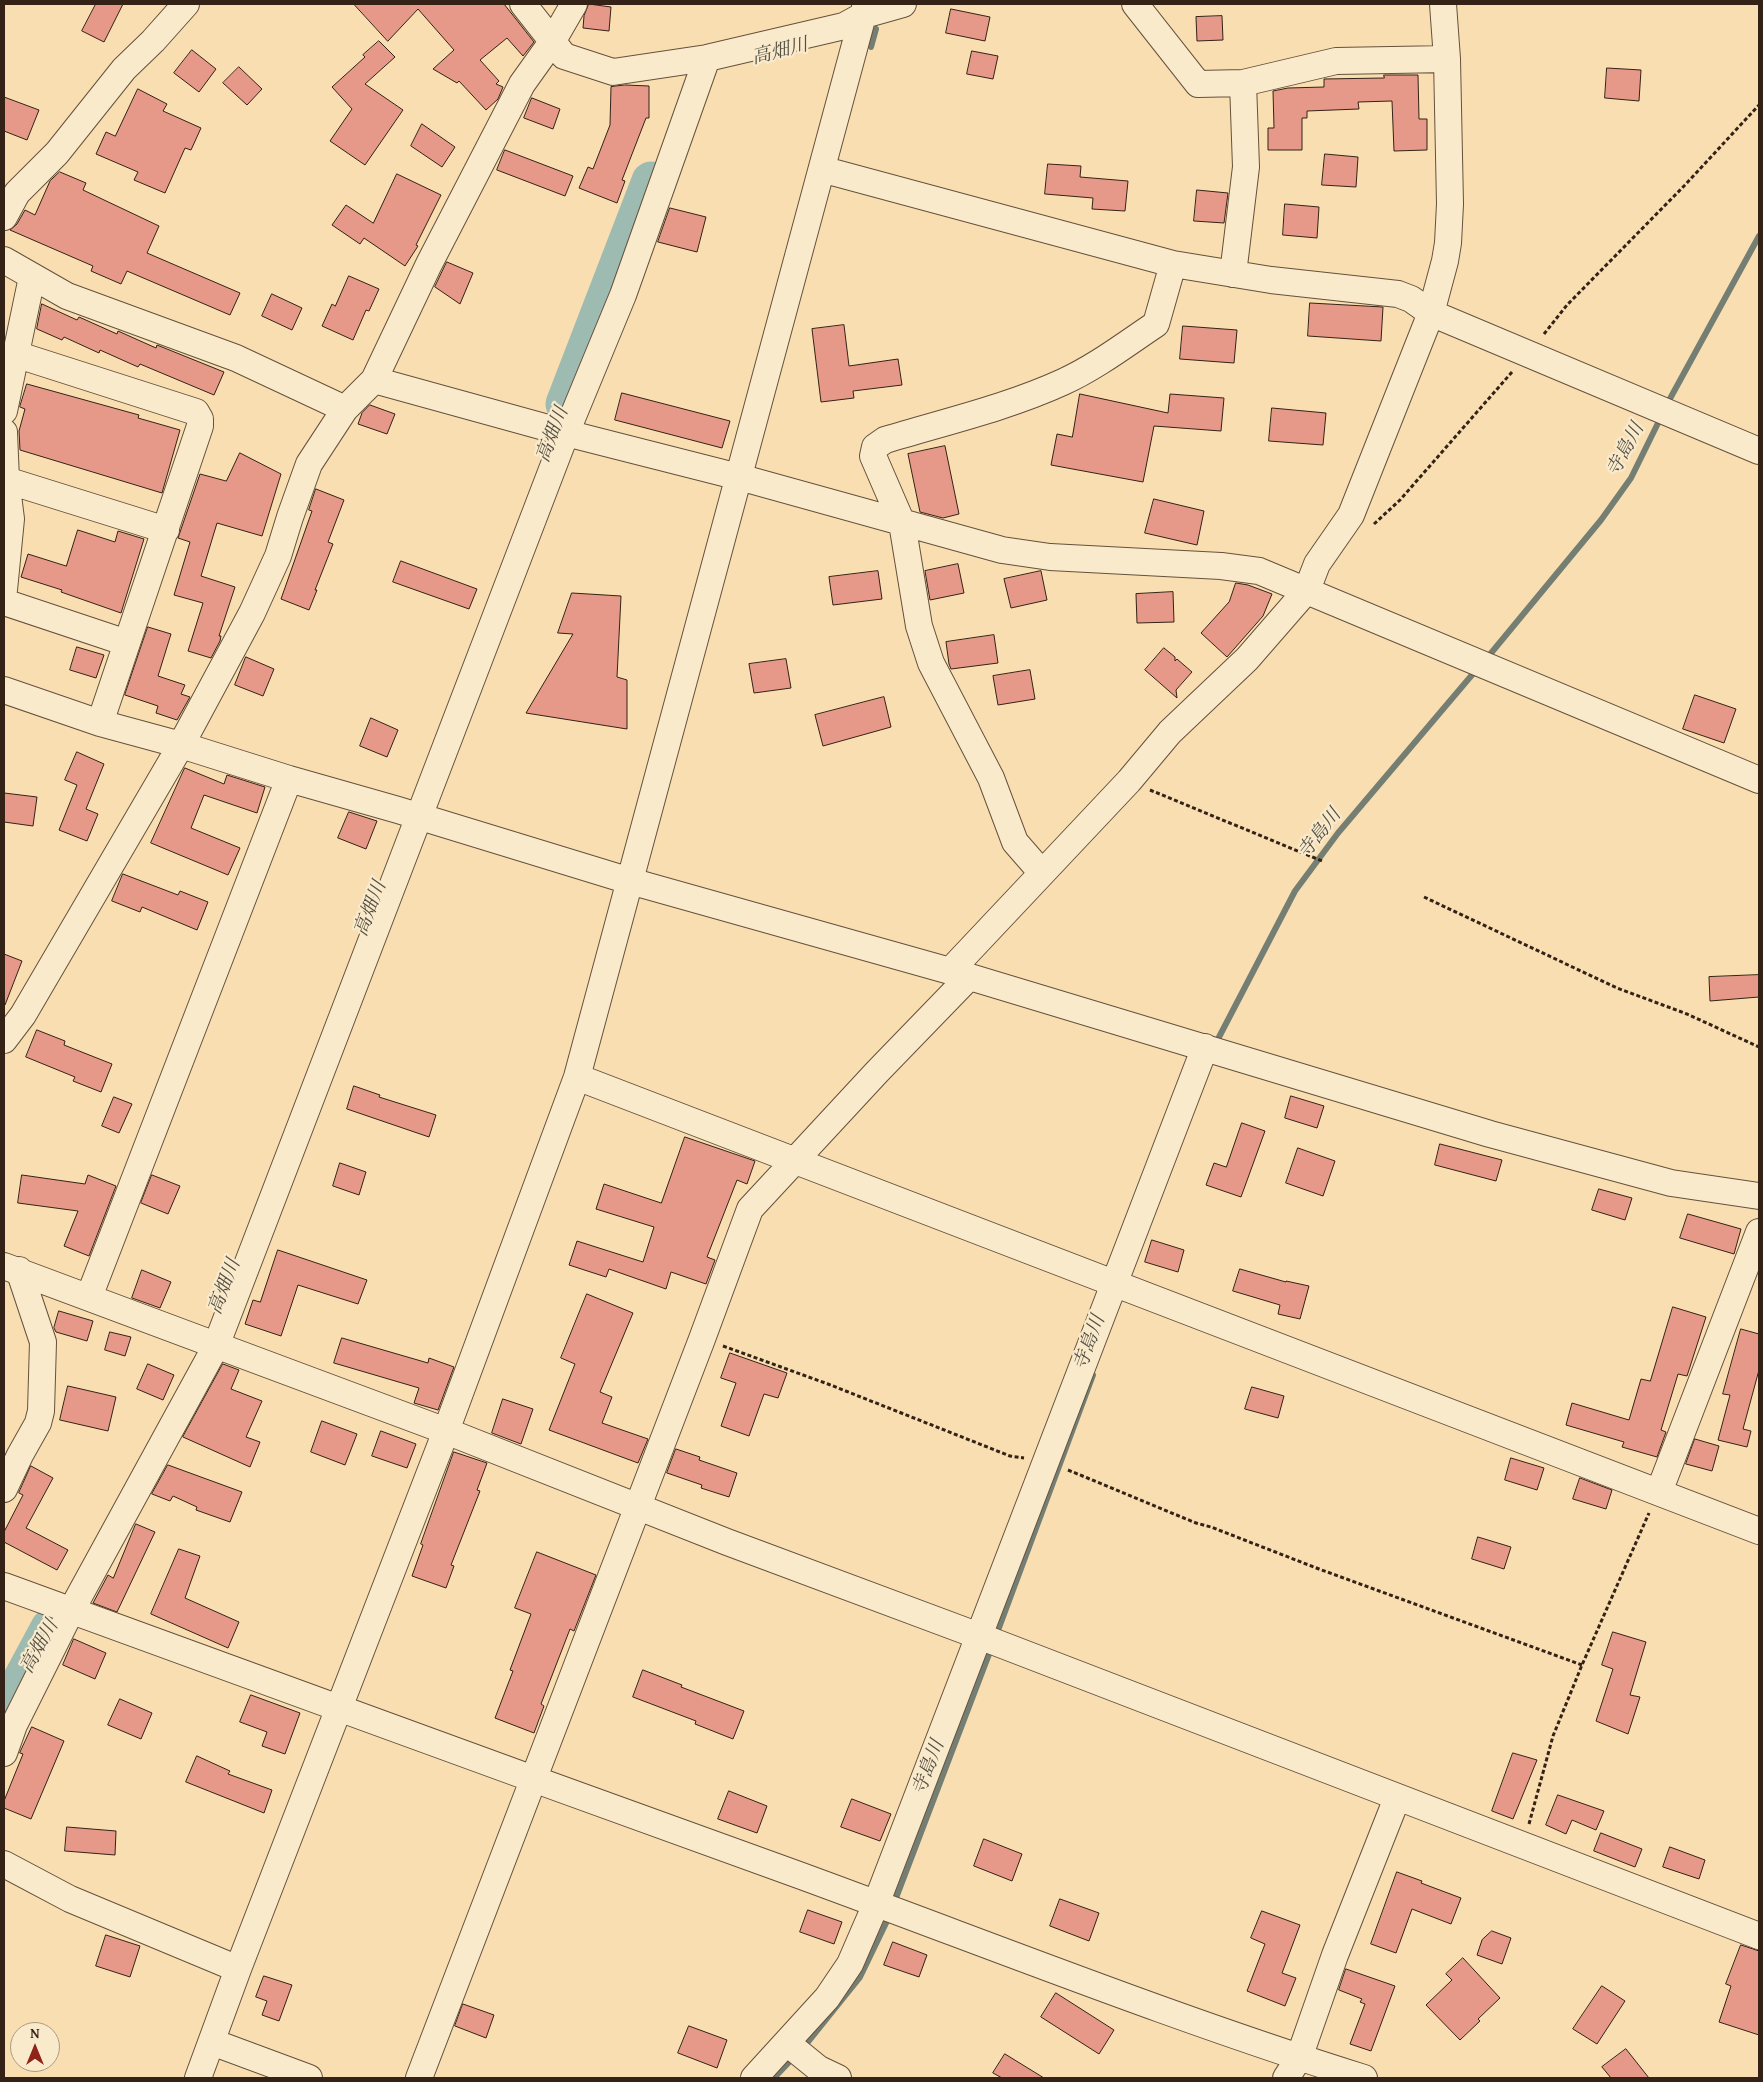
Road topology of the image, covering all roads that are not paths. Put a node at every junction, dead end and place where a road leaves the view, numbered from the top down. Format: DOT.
graph roads {
  1 [pos="186,4"];
  2 [pos="522,4"];
  3 [pos="574,4"];
  4 [pos="903,4"];
  5 [pos="1135,4"];
  6 [pos="1443,4"];
  7 [pos="865,9"];
  8 [pos="552,42"];
  9 [pos="707,58"];
  10 [pos="1447,59"];
  11 [pos="1243,83"];
  12 [pos="824,167"];
  13 [pos="4,217"];
  14 [pos="4,260"];
  15 [pos="1172,264"];
  16 [pos="1233,274"];
  17 [pos="32,277"];
  18 [pos="1431,313"];
  19 [pos="15,354"];
  20 [pos="374,380"];
  21 [pos="4,400"];
  22 [pos="345,409"];
  23 [pos="559,431"];
  24 [pos="4,432"];
  25 [pos="1759,451"];
  26 [pos="739,477"];
  27 [pos="6,480"];
  28 [pos="902,523"];
  29 [pos="166,530"];
  30 [pos="4,590"];
  31 [pos="1307,590"];
  32 [pos="4,602"];
  33 [pos="127,643"];
  34 [pos="4,690"];
  35 [pos="100,723"];
  36 [pos="181,745"];
  37 [pos="289,779"];
  38 [pos="1759,780"];
  39 [pos="418,817"];
  40 [pos="1042,873"];
  41 [pos="630,881"];
  42 [pos="960,974"];
  43 [pos="4,1040"];
  44 [pos="1205,1047"];
  45 [pos="577,1077"];
  46 [pos="794,1162"];
  47 [pos="1759,1196"];
  48 [pos="1759,1232"];
  49 [pos="12,1268"];
  50 [pos="1122,1286"];
  51 [pos="89,1297"];
  52 [pos="209,1343"];
  53 [pos="446,1431"];
  54 [pos="4,1489"];
  55 [pos="1658,1492"];
  56 [pos="638,1506"];
  57 [pos="1759,1531"];
  58 [pos="4,1586"];
  59 [pos="63,1608"];
  60 [pos="979,1636"];
  61 [pos="339,1709"];
  62 [pos="4,1753"];
  63 [pos="534,1779"];
  64 [pos="1397,1798"];
  65 [pos="4,1864"];
  66 [pos="876,1904"];
  67 [pos="1759,1936"];
  68 [pos="238,1969"];
  69 [pos="212,2042"];
  70 [pos="794,2049"];
  71 [pos="1293,2068"];
  72 [pos="198,2078"];
  73 [pos="309,2078"];
  74 [pos="419,2078"];
  75 [pos="754,2078"];
  76 [pos="838,2078"];
  77 [pos="1364,2078"];
  1 -- 13 [label="street"];
  2 -- 8 [label="street"];
  3 -- 8 [label="street"];
  4 -- 7 [label="street"];
  5 -- 11 [label="street"];
  6 -- 10 [label="street"];
  7 -- 9 [label="street"];
  7 -- 12 [label="street"];
  8 -- 9 [label="street"];
  8 -- 20 [label="street"];
  9 -- 23 [label="street"];
  10 -- 11 [label="street"];
  10 -- 18 [label="street"];
  11 -- 16 [label="street"];
  12 -- 15 [label="street"];
  12 -- 26 [label="street"];
  14 -- 17 [label="street"];
  15 -- 16 [label="street"];
  15 -- 28 [label="street"];
  16 -- 18 [label="street"];
  17 -- 19 [label="street"];
  17 -- 22 [label="street"];
  18 -- 25 [label="street"];
  18 -- 31 [label="street"];
  19 -- 21 [label="street"];
  19 -- 29 [label="street"];
  20 -- 22 [label="street"];
  20 -- 23 [label="street"];
  22 -- 36 [label="street"];
  23 -- 26 [label="street"];
  23 -- 39 [label="street"];
  24 -- 27 [label="street"];
  26 -- 28 [label="street"];
  26 -- 41 [label="street"];
  27 -- 29 [label="street"];
  27 -- 30 [label="street"];
  28 -- 31 [label="street"];
  28 -- 40 [label="street"];
  29 -- 33 [label="street"];
  31 -- 38 [label="street"];
  31 -- 40 [label="street"];
  32 -- 33 [label="street"];
  33 -- 35 [label="street"];
  34 -- 35 [label="street"];
  35 -- 36 [label="street"];
  36 -- 37 [label="street"];
  36 -- 43 [label="street"];
  37 -- 39 [label="street"];
  37 -- 51 [label="street"];
  39 -- 41 [label="street"];
  39 -- 52 [label="street"];
  40 -- 42 [label="street"];
  41 -- 42 [label="street"];
  41 -- 45 [label="street"];
  42 -- 44 [label="street"];
  42 -- 46 [label="street"];
  44 -- 47 [label="street"];
  44 -- 50 [label="street"];
  45 -- 46 [label="street"];
  45 -- 53 [label="street"];
  46 -- 50 [label="street"];
  46 -- 56 [label="street"];
  48 -- 55 [label="street"];
  49 -- 51 [label="street"];
  49 -- 54 [label="street"];
  50 -- 55 [label="street"];
  50 -- 60 [label="street"];
  51 -- 52 [label="street"];
  52 -- 53 [label="street"];
  52 -- 59 [label="street"];
  53 -- 56 [label="street"];
  53 -- 61 [label="street"];
  55 -- 57 [label="street"];
  56 -- 60 [label="street"];
  56 -- 63 [label="street"];
  58 -- 59 [label="street"];
  59 -- 61 [label="street"];
  59 -- 62 [label="street"];
  60 -- 64 [label="street"];
  60 -- 66 [label="street"];
  61 -- 63 [label="street"];
  61 -- 68 [label="street"];
  63 -- 66 [label="street"];
  63 -- 74 [label="street"];
  64 -- 67 [label="street"];
  64 -- 71 [label="street"];
  65 -- 68 [label="street"];
  66 -- 70 [label="street"];
  66 -- 71 [label="street"];
  68 -- 69 [label="street"];
  69 -- 72 [label="street"];
  69 -- 73 [label="street"];
  70 -- 75 [label="street"];
  70 -- 76 [label="street"];
  71 -- 77 [label="street"];
}
